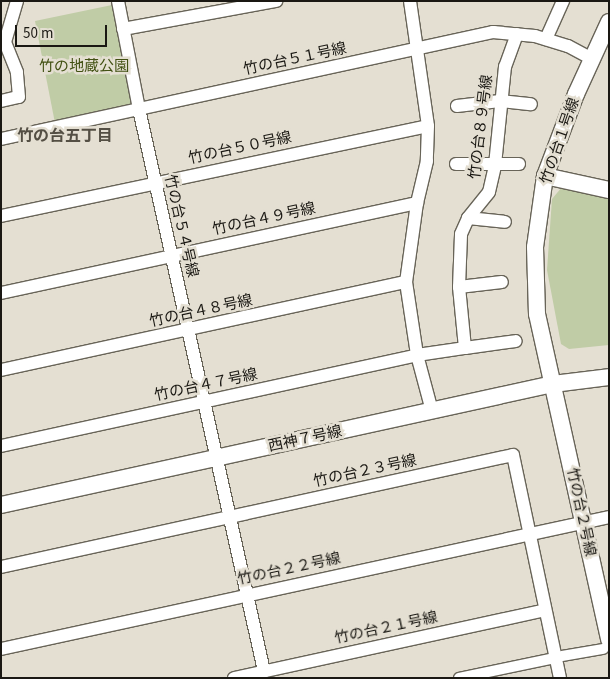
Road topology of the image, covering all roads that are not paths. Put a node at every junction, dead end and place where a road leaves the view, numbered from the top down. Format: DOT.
graph roads {
  1 [pos="17,1"];
  2 [pos="118,1"];
  3 [pos="276,1"];
  4 [pos="410,1"];
  5 [pos="563,1"];
  6 [pos="609,22"];
  7 [pos="124,29"];
  8 [pos="517,34"];
  9 [pos="546,40"];
  10 [pos="3,43"];
  11 [pos="418,49"];
  12 [pos="592,59"];
  13 [pos="1,101"];
  14 [pos="500,101"];
  15 [pos="531,104"];
  16 [pos="457,106"];
  17 [pos="139,109"];
  18 [pos="428,126"];
  19 [pos="1,139"];
  20 [pos="456,164"];
  21 [pos="519,164"];
  22 [pos="495,165"];
  23 [pos="545,176"];
  24 [pos="155,183"];
  25 [pos="609,190"];
  26 [pos="417,203"];
  27 [pos="1,216"];
  28 [pos="468,218"];
  29 [pos="505,222"];
  30 [pos="171,256"];
  31 [pos="406,282"];
  32 [pos="502,282"];
  33 [pos="459,286"];
  34 [pos="1,293"];
  35 [pos="188,331"];
  36 [pos="516,341"];
  37 [pos="465,348"];
  38 [pos="417,355"];
  39 [pos="1,370"];
  40 [pos="609,377"];
  41 [pos="553,384"];
  42 [pos="204,402"];
  43 [pos="432,410"];
  44 [pos="1,446"];
  45 [pos="216,458"];
  46 [pos="1,506"];
  47 [pos="609,517"];
  48 [pos="229,518"];
  49 [pos="583,523"];
  50 [pos="531,536"];
  51 [pos="1,567"];
  52 [pos="246,595"];
  53 [pos="545,610"];
  54 [pos="607,638"];
  55 [pos="1,649"];
  56 [pos="562,656"];
  57 [pos="550,659"];
  58 [pos="264,671"];
  59 [pos="234,678"];
  60 [pos="459,678"];
  61 [pos="560,678"];
  1 -- 10 [label="street"];
  2 -- 7 [label="street, 竹の台５４号線"];
  3 -- 7 [label="street"];
  4 -- 11 [label="street"];
  5 -- 9 [label="street"];
  6 -- 12 [label="street, 竹の台１号線"];
  7 -- 17 [label="street, 竹の台５４号線"];
  8 -- 9 [label="street, 竹の台５１号線"];
  8 -- 11 [label="street, 竹の台５１号線"];
  8 -- 14 [label="street, 竹の台８９号線"];
  9 -- 12 [label="street, 竹の台５１号線"];
  10 -- 13 [label="street"];
  11 -- 17 [label="street, 竹の台５１号線"];
  11 -- 18 [label="street"];
  12 -- 23 [label="street, 竹の台１号線"];
  14 -- 15 [label="street"];
  14 -- 16 [label="street"];
  14 -- 22 [label="street, 竹の台８９号線"];
  17 -- 19 [label="street, 竹の台５１号線"];
  17 -- 24 [label="street, 竹の台５４号線"];
  18 -- 24 [label="street, 竹の台５０号線"];
  18 -- 26 [label="street"];
  20 -- 22 [label="street"];
  21 -- 22 [label="street"];
  22 -- 28 [label="street, 竹の台８９号線"];
  23 -- 25 [label="street"];
  23 -- 41 [label="street, 竹の台１号線"];
  24 -- 27 [label="street, 竹の台５０号線"];
  24 -- 30 [label="street, 竹の台５４号線"];
  26 -- 30 [label="street, 竹の台４９号線"];
  26 -- 31 [label="street"];
  28 -- 29 [label="street"];
  28 -- 33 [label="street, 竹の台８９号線"];
  30 -- 34 [label="street, 竹の台４９号線"];
  30 -- 35 [label="street, 竹の台５４号線"];
  31 -- 35 [label="street, 竹の台４８号線"];
  31 -- 38 [label="street"];
  32 -- 33 [label="street"];
  33 -- 37 [label="street, 竹の台８９号線"];
  35 -- 39 [label="street, 竹の台４８号線"];
  35 -- 42 [label="street, 竹の台５４号線"];
  36 -- 37 [label="street"];
  37 -- 38 [label="street"];
  38 -- 42 [label="street, 竹の台４７号線"];
  38 -- 43 [label="street"];
  40 -- 41 [label="street, 西神７号線"];
  41 -- 43 [label="street, 西神７号線"];
  41 -- 49 [label="street, 竹の台２号線"];
  42 -- 44 [label="street, 竹の台４７号線"];
  42 -- 45 [label="street, 竹の台５４号線"];
  43 -- 45 [label="street, 西神７号線"];
  45 -- 46 [label="street, 西神７号線"];
  45 -- 48 [label="street, 竹の台５４号線"];
  47 -- 49 [label="street, 竹の台２２号線"];
  48 -- 50 [label="street, 竹の台２３号線"];
  48 -- 51 [label="street, 竹の台２３号線"];
  48 -- 52 [label="street, 竹の台５４号線"];
  49 -- 50 [label="street, 竹の台２２号線"];
  49 -- 54 [label="street, 竹の台２号線"];
  50 -- 52 [label="street, 竹の台２２号線"];
  50 -- 53 [label="street, 竹の台２３号線"];
  52 -- 55 [label="street, 竹の台２２号線"];
  52 -- 58 [label="street, 竹の台５４号線"];
  53 -- 58 [label="street, 竹の台２１号線"];
  53 -- 61 [label="street, 竹の台２３号線"];
  54 -- 56 [label="street"];
  57 -- 60 [label="street"];
  58 -- 59 [label="street, 竹の台２１号線"];
}
